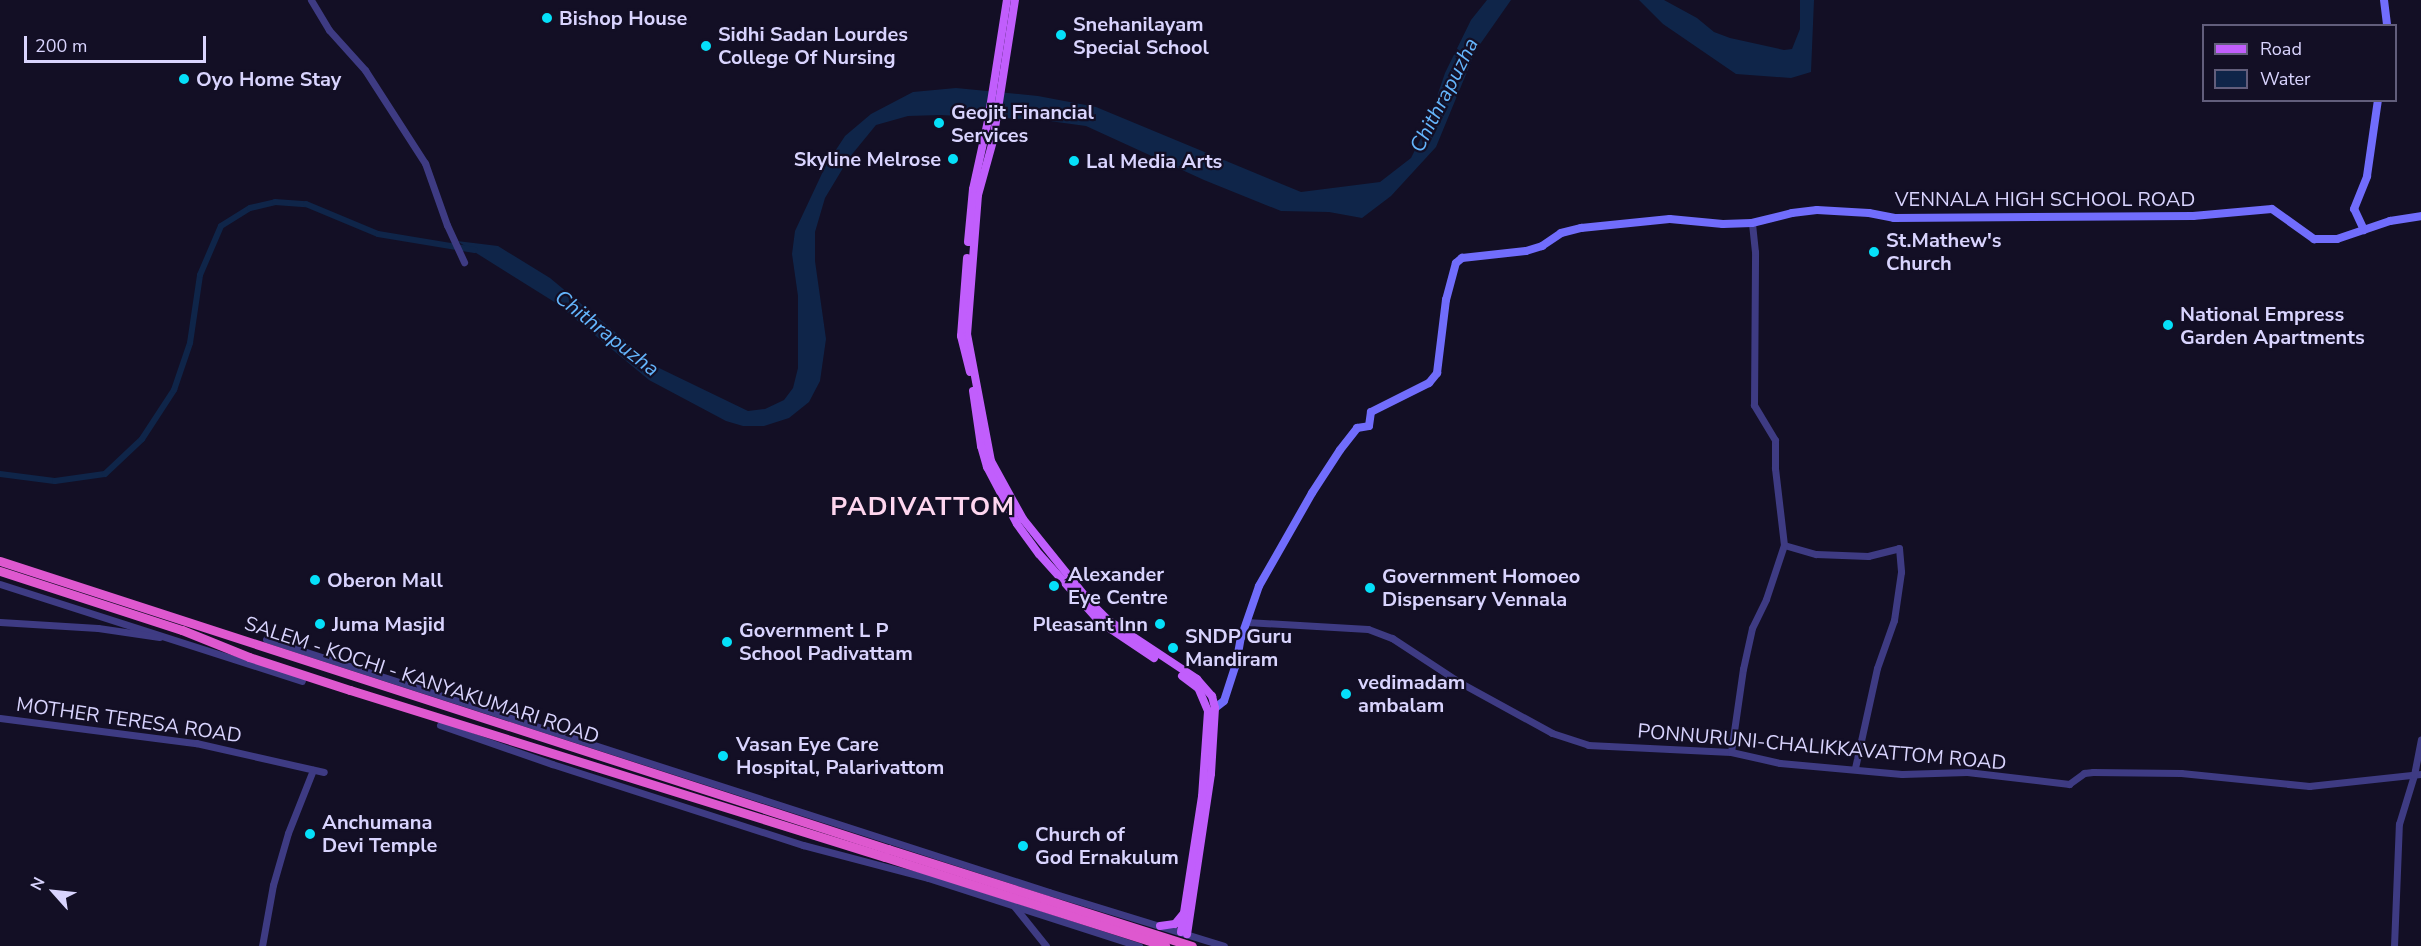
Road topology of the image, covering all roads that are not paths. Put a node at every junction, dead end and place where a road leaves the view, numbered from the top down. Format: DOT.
graph roads {
  1 [pos="311,0"];
  2 [pos="1007,0"];
  3 [pos="1015,0"];
  4 [pos="2384,0"];
  5 [pos="2387,24"];
  6 [pos="2378,102"];
  7 [pos="992,121"];
  8 [pos="2421,216"];
  9 [pos="1752,223"];
  10 [pos="2364,230"];
  11 [pos="464,262"];
  12 [pos="1784,545"];
  13 [pos="0,561"];
  14 [pos="0,571"];
  15 [pos="1066,578"];
  16 [pos="0,584"];
  17 [pos="0,622"];
  18 [pos="1246,622"];
  19 [pos="177,640"];
  20 [pos="265,643"];
  21 [pos="302,678"];
  22 [pos="1215,708"];
  23 [pos="0,718"];
  24 [pos="489,720"];
  25 [pos="440,725"];
  26 [pos="485,732"];
  27 [pos="2421,740"];
  28 [pos="1731,752"];
  29 [pos="1855,768"];
  30 [pos="313,770"];
  31 [pos="324,772"];
  32 [pos="2417,775"];
  33 [pos="1206,789"];
  34 [pos="835,827"];
  35 [pos="826,840"];
  36 [pos="826,852"];
  37 [pos="886,853"];
  38 [pos="1083,901"];
  39 [pos="1014,905"];
  40 [pos="1096,905"];
  41 [pos="1185,911"];
  42 [pos="1077,926"];
  43 [pos="1160,926"];
  44 [pos="1088,929"];
  45 [pos="1184,933"];
  46 [pos="262,946"];
  47 [pos="1046,946"];
  48 [pos="1139,946"];
  49 [pos="1165,946"];
  50 [pos="1192,946"];
  51 [pos="1224,946"];
  52 [pos="2394,946"];
  1 -- 11 [label="street"];
  2 -- 7 [label="main road"];
  3 -- 7 [label="main road"];
  4 -- 5 [label="main road"];
  6 -- 10 [label="main road"];
  7 -- 15 [label="main road"];
  8 -- 10 [label="main road, VENNALA HIGH SCHOOL ROAD"];
  9 -- 10 [label="main road, VENNALA HIGH SCHOOL ROAD"];
  9 -- 12 [label="street"];
  9 -- 18 [label="main road, VENNALA HIGH SCHOOL ROAD"];
  12 -- 28 [label="street"];
  12 -- 29 [label="street"];
  13 -- 20 [label="highway, SALEM - KOCHI - KANYAKUMARI ROAD"];
  14 -- 21 [label="highway, SALEM - KOCHI - KANYAKUMARI ROAD"];
  15 -- 22 [label="main road"];
  15 -- 33 [label="main road"];
  16 -- 19 [label="street"];
  17 -- 19 [label="street"];
  18 -- 22 [label="main road"];
  18 -- 28 [label="street, PONNURUNI-CHALIKKAVATTOM ROAD"];
  19 -- 21 [label="street"];
  20 -- 24 [label="highway, SALEM - KOCHI - KANYAKUMARI ROAD"];
  20 -- 34 [label="street"];
  21 -- 26 [label="highway, SALEM - KOCHI - KANYAKUMARI ROAD"];
  22 -- 33 [label="main road"];
  23 -- 30 [label="street, MOTHER TERESA ROAD"];
  24 -- 26 [label="highway"];
  24 -- 34 [label="highway, SALEM - KOCHI - KANYAKUMARI ROAD"];
  25 -- 36 [label="street"];
  26 -- 35 [label="highway, SALEM - KOCHI - KANYAKUMARI ROAD"];
  27 -- 32 [label="street"];
  28 -- 29 [label="street, PONNURUNI-CHALIKKAVATTOM ROAD"];
  29 -- 32 [label="street, PONNURUNI-CHALIKKAVATTOM ROAD"];
  30 -- 31 [label="street, MOTHER TERESA ROAD"];
  30 -- 46 [label="street"];
  32 -- 52 [label="street"];
  33 -- 41 [label="main road"];
  33 -- 45 [label="main road"];
  34 -- 37 [label="highway, SALEM - KOCHI - KANYAKUMARI ROAD"];
  34 -- 38 [label="street, SALEM - KOCHI - KANYAKUMARI ROAD"];
  35 -- 36 [label="street"];
  35 -- 37 [label="highway, SALEM - KOCHI - KANYAKUMARI ROAD"];
  36 -- 39 [label="street"];
  37 -- 49 [label="highway, SALEM - KOCHI - KANYAKUMARI ROAD, bridge"];
  37 -- 50 [label="highway, SALEM - KOCHI - KANYAKUMARI ROAD, bridge"];
  38 -- 40 [label="street, SALEM - KOCHI - KANYAKUMARI ROAD"];
  38 -- 42 [label="street"];
  39 -- 42 [label="street"];
  39 -- 47 [label="street"];
  40 -- 43 [label="street, SALEM - KOCHI - KANYAKUMARI ROAD"];
  40 -- 44 [label="street"];
  41 -- 43 [label="main road"];
  41 -- 45 [label="main road"];
  42 -- 44 [label="street"];
  43 -- 45 [label="street, SALEM - KOCHI - KANYAKUMARI ROAD"];
  44 -- 48 [label="street"];
  45 -- 51 [label="street, SALEM - KOCHI - KANYAKUMARI ROAD"];
}
